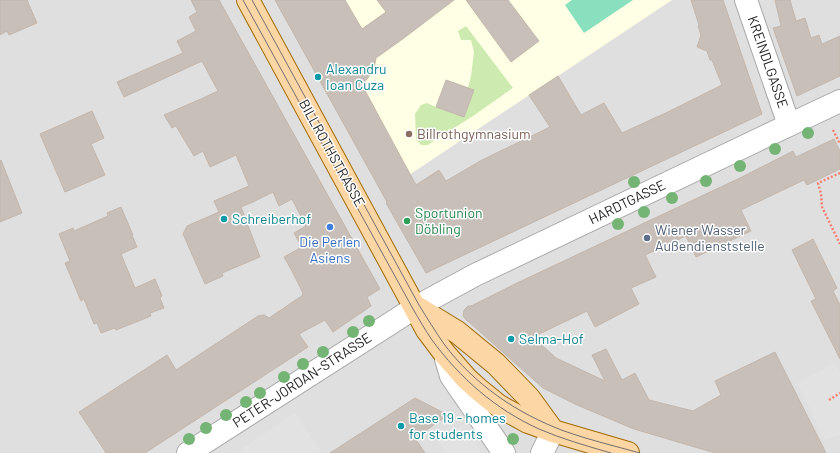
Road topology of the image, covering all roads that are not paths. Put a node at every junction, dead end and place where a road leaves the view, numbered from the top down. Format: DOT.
graph roads {
  1 [pos="248,0"];
  2 [pos="746,0"];
  3 [pos="840,101"];
  4 [pos="789,124"];
  5 [pos="416,307"];
  6 [pos="445,354"];
  7 [pos="554,431"];
  8 [pos="188,453"];
  9 [pos="504,453"];
  10 [pos="542,453"];
  11 [pos="628,453"];
  1 -- 5 [label="main road, BILLROTHSTRASSE"];
  2 -- 4 [label="street, KREINDLGASSE"];
  3 -- 4 [label="street, HARDTGASSE"];
  4 -- 5 [label="street, HARDTGASSE"];
  5 -- 6 [label="main road, BILLROTHSTRASSE"];
  5 -- 7 [label="main road, BILLROTHSTRASSE"];
  5 -- 8 [label="street, PETER-JORDAN-STRASSE"];
  6 -- 7 [label="main road, BILLROTHSTRASSE"];
  6 -- 9 [label="street"];
  7 -- 10 [label="street"];
  7 -- 11 [label="main road, BILLROTHSTRASSE"];
}
